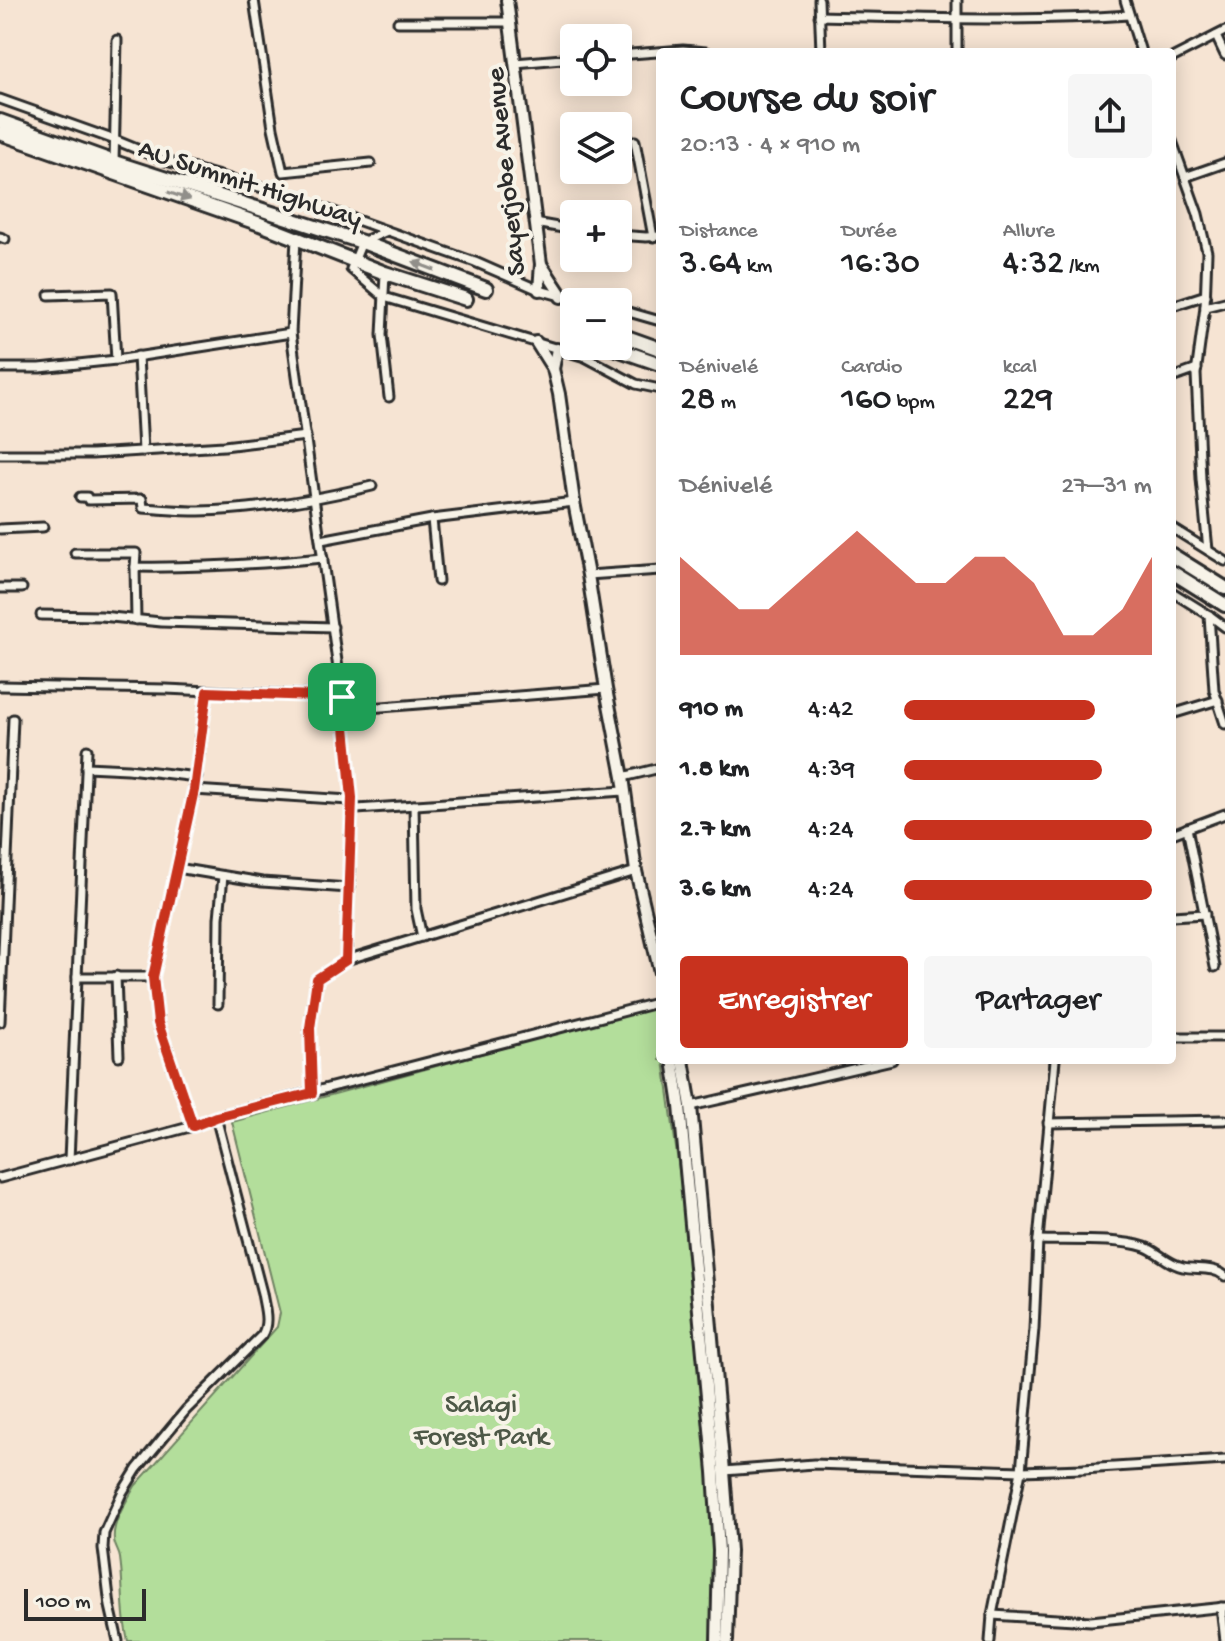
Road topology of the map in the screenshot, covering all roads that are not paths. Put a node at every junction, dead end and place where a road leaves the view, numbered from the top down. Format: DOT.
graph roads {
  1 [pos="254,0"];
  2 [pos="507,0"];
  3 [pos="819,0"];
  4 [pos="957,0"];
  5 [pos="1125,0"];
  6 [pos="1129,15"];
  7 [pos="819,16"];
  8 [pos="957,18"];
  9 [pos="398,22"];
  10 [pos="510,22"];
  11 [pos="1225,31"];
  12 [pos="1216,36"];
  13 [pos="117,40"];
  14 [pos="821,48"];
  15 [pos="957,48"];
  16 [pos="1140,48"];
  17 [pos="656,53"];
  18 [pos="632,54"];
  19 [pos="1225,55"];
  20 [pos="1176,56"];
  21 [pos="560,59"];
  22 [pos="515,63"];
  23 [pos="0,99"];
  24 [pos="0,121"];
  25 [pos="0,133"];
  26 [pos="115,140"];
  27 [pos="635,141"];
  28 [pos="114,162"];
  29 [pos="371,163"];
  30 [pos="1225,163"];
  31 [pos="1176,164"];
  32 [pos="1185,177"];
  33 [pos="535,223"];
  34 [pos="560,227"];
  35 [pos="387,231"];
  36 [pos="632,235"];
  37 [pos="656,236"];
  38 [pos="296,239"];
  39 [pos="362,242"];
  40 [pos="355,262"];
  41 [pos="541,264"];
  42 [pos="385,273"];
  43 [pos="486,289"];
  44 [pos="539,290"];
  45 [pos="560,293"];
  46 [pos="49,295"];
  47 [pos="1206,295"];
  48 [pos="384,297"];
  49 [pos="560,297"];
  50 [pos="466,299"];
  51 [pos="1225,302"];
  52 [pos="1176,305"];
  53 [pos="1205,307"];
  54 [pos="632,313"];
  55 [pos="656,320"];
  56 [pos="291,333"];
  57 [pos="632,339"];
  58 [pos="536,342"];
  59 [pos="656,348"];
  60 [pos="557,349"];
  61 [pos="632,354"];
  62 [pos="138,356"];
  63 [pos="116,360"];
  64 [pos="656,363"];
  65 [pos="0,368"];
  66 [pos="553,369"];
  67 [pos="1197,369"];
  68 [pos="1176,377"];
  69 [pos="656,388"];
  70 [pos="389,397"];
  71 [pos="306,436"];
  72 [pos="143,451"];
  73 [pos="0,454"];
  74 [pos="372,486"];
  75 [pos="80,497"];
  76 [pos="315,497"];
  77 [pos="574,502"];
  78 [pos="432,519"];
  79 [pos="43,527"];
  80 [pos="0,529"];
  81 [pos="1176,530"];
  82 [pos="321,540"];
  83 [pos="1208,550"];
  84 [pos="75,553"];
  85 [pos="1176,557"];
  86 [pos="323,558"];
  87 [pos="1225,561"];
  88 [pos="135,567"];
  89 [pos="656,570"];
  90 [pos="1176,574"];
  91 [pos="588,575"];
  92 [pos="438,581"];
  93 [pos="0,588"];
  94 [pos="22,588"];
  95 [pos="1225,588"];
  96 [pos="1176,594"];
  97 [pos="1225,605"];
  98 [pos="41,615"];
  99 [pos="1209,615"];
  100 [pos="136,620"];
  101 [pos="333,627"];
  102 [pos="1225,627"];
  103 [pos="0,686"];
  104 [pos="606,689"];
  105 [pos="207,692"];
  106 [pos="342,697"];
  107 [pos="1218,700"];
  108 [pos="344,710"];
  109 [pos="1176,713"];
  110 [pos="13,719"];
  111 [pos="1225,724"];
  112 [pos="87,750"];
  113 [pos="86,767"];
  114 [pos="656,769"];
  115 [pos="197,777"];
  116 [pos="623,777"];
  117 [pos="194,790"];
  118 [pos="624,791"];
  119 [pos="351,804"];
  120 [pos="414,805"];
  121 [pos="1225,814"];
  122 [pos="1187,828"];
  123 [pos="1176,832"];
  124 [pos="177,868"];
  125 [pos="636,871"];
  126 [pos="223,876"];
  127 [pos="349,888"];
  128 [pos="1205,914"];
  129 [pos="1176,916"];
  130 [pos="2,935"];
  131 [pos="422,937"];
  132 [pos="656,956"];
  133 [pos="346,960"];
  134 [pos="1215,967"];
  135 [pos="116,976"];
  136 [pos="77,977"];
  137 [pos="153,977"];
  138 [pos="656,1003"];
  139 [pos="218,1004"];
  140 [pos="0,1011"];
  141 [pos="0,1022"];
  142 [pos="1176,1037"];
  143 [pos="1225,1037"];
  144 [pos="119,1056"];
  145 [pos="674,1064"];
  146 [pos="684,1064"];
  147 [pos="875,1064"];
  148 [pos="1055,1064"];
  149 [pos="312,1093"];
  150 [pos="691,1106"];
  151 [pos="216,1117"];
  152 [pos="1225,1120"];
  153 [pos="1048,1123"];
  154 [pos="193,1126"];
  155 [pos="69,1160"];
  156 [pos="0,1178"];
  157 [pos="1038,1240"];
  158 [pos="1225,1276"];
  159 [pos="1225,1460"];
  160 [pos="724,1471"];
  161 [pos="1021,1471"];
  162 [pos="1223,1607"];
  163 [pos="992,1615"];
  164 [pos="118,1641"];
  165 [pos="717,1641"];
  166 [pos="727,1641"];
  167 [pos="990,1641"];
  168 [pos="1225,1641"];
  1 -- 29 [label="street"];
  2 -- 10 [label="street, Sayerjobe Avenue"];
  3 -- 7 [label="street"];
  4 -- 8 [label="street"];
  5 -- 6 [label="street"];
  6 -- 8 [label="street"];
  6 -- 16 [label="street"];
  7 -- 8 [label="street"];
  7 -- 14 [label="street"];
  8 -- 15 [label="street"];
  9 -- 10 [label="street"];
  10 -- 22 [label="street, Sayerjobe Avenue"];
  11 -- 12 [label="street"];
  12 -- 19 [label="street"];
  12 -- 20 [label="street"];
  13 -- 26 [label="street"];
  17 -- 18 [label="street"];
  21 -- 22 [label="street"];
  22 -- 33 [label="street, Sayerjobe Avenue"];
  23 -- 26 [label="street"];
  24 -- 28 [label="main road, AU Summit Highway"];
  25 -- 38 [label="main road, AU Summit Highway, one-way"];
  26 -- 28 [label="street"];
  26 -- 35 [label="street"];
  27 -- 37 [label="street"];
  28 -- 39 [label="main road, AU Summit Highway"];
  30 -- 32 [label="street"];
  31 -- 32 [label="street"];
  32 -- 47 [label="street"];
  33 -- 34 [label="street"];
  33 -- 41 [label="street, Sayerjobe Avenue"];
  35 -- 39 [label="street"];
  35 -- 44 [label="street"];
  36 -- 37 [label="street"];
  38 -- 40 [label="main road, AU Summit Highway"];
  38 -- 56 [label="street"];
  39 -- 40 [label="street"];
  43 -- 39 [label="main road, AU Summit Highway, one-way"];
  40 -- 42 [label="main road, AU Summit Highway"];
  40 -- 48 [label="street"];
  41 -- 44 [label="street, Sayerjobe Avenue"];
  41 -- 45 [label="street"];
  42 -- 48 [label="street"];
  42 -- 50 [label="main road, AU Summit Highway"];
  44 -- 49 [label="street"];
  46 -- 63 [label="street"];
  47 -- 52 [label="street"];
  47 -- 53 [label="street"];
  48 -- 58 [label="street"];
  48 -- 70 [label="street"];
  51 -- 53 [label="street"];
  53 -- 67 [label="street"];
  54 -- 55 [label="street"];
  56 -- 62 [label="street"];
  56 -- 71 [label="street"];
  57 -- 59 [label="main road"];
  58 -- 60 [label="street"];
  58 -- 66 [label="street"];
  60 -- 66 [label="street"];
  60 -- 69 [label="street"];
  61 -- 64 [label="main road"];
  62 -- 63 [label="street"];
  62 -- 72 [label="street"];
  63 -- 65 [label="street"];
  66 -- 77 [label="street"];
  67 -- 68 [label="street"];
  67 -- 83 [label="street"];
  71 -- 72 [label="street"];
  71 -- 76 [label="street"];
  72 -- 73 [label="street"];
  74 -- 76 [label="street"];
  75 -- 76 [label="street"];
  76 -- 82 [label="street"];
  77 -- 78 [label="street"];
  77 -- 91 [label="street"];
  78 -- 82 [label="street"];
  78 -- 92 [label="street"];
  79 -- 80 [label="street"];
  81 -- 83 [label="street"];
  82 -- 86 [label="street"];
  83 -- 87 [label="street"];
  84 -- 88 [label="street"];
  85 -- 95 [label="main road"];
  86 -- 88 [label="street"];
  86 -- 101 [label="street"];
  88 -- 100 [label="street"];
  89 -- 91 [label="street"];
  90 -- 97 [label="main road"];
  91 -- 104 [label="street"];
  93 -- 94 [label="street"];
  96 -- 99 [label="street"];
  98 -- 100 [label="street"];
  99 -- 102 [label="street"];
  99 -- 107 [label="street"];
  100 -- 101 [label="street"];
  101 -- 106 [label="street"];
  103 -- 105 [label="street"];
  104 -- 108 [label="street"];
  104 -- 116 [label="street"];
  105 -- 106 [label="street"];
  105 -- 115 [label="street"];
  106 -- 108 [label="street"];
  107 -- 109 [label="street"];
  107 -- 111 [label="street"];
  108 -- 119 [label="street"];
  110 -- 130 [label="street"];
  112 -- 113 [label="street"];
  113 -- 115 [label="street"];
  113 -- 136 [label="street"];
  114 -- 116 [label="street"];
  115 -- 117 [label="street"];
  116 -- 118 [label="street"];
  117 -- 119 [label="street"];
  117 -- 124 [label="street"];
  118 -- 120 [label="street"];
  118 -- 125 [label="street"];
  119 -- 120 [label="street"];
  119 -- 127 [label="street"];
  120 -- 131 [label="street"];
  121 -- 122 [label="street"];
  122 -- 123 [label="street"];
  122 -- 128 [label="street"];
  124 -- 126 [label="street"];
  124 -- 137 [label="street"];
  125 -- 131 [label="street"];
  125 -- 132 [label="street"];
  126 -- 127 [label="street"];
  126 -- 139 [label="street"];
  127 -- 133 [label="street"];
  128 -- 129 [label="street"];
  128 -- 134 [label="street"];
  130 -- 140 [label="street"];
  131 -- 133 [label="street"];
  133 -- 149 [label="street"];
  135 -- 136 [label="street"];
  135 -- 137 [label="street"];
  135 -- 144 [label="street"];
  136 -- 155 [label="street"];
  137 -- 154 [label="street"];
  138 -- 149 [label="street"];
  140 -- 141 [label="street"];
  142 -- 143 [label="street"];
  145 -- 165 [label="street"];
  146 -- 150 [label="street"];
  147 -- 150 [label="street"];
  148 -- 153 [label="street"];
  149 -- 151 [label="street"];
  150 -- 160 [label="street"];
  151 -- 154 [label="street"];
  151 -- 164 [label="street"];
  152 -- 153 [label="street"];
  153 -- 157 [label="street"];
  154 -- 155 [label="street"];
  155 -- 156 [label="street"];
  157 -- 158 [label="street"];
  157 -- 161 [label="street"];
  159 -- 161 [label="street"];
  160 -- 161 [label="street"];
  160 -- 166 [label="street"];
  161 -- 163 [label="street"];
  162 -- 163 [label="street"];
  162 -- 168 [label="street"];
  163 -- 167 [label="street"];
}
